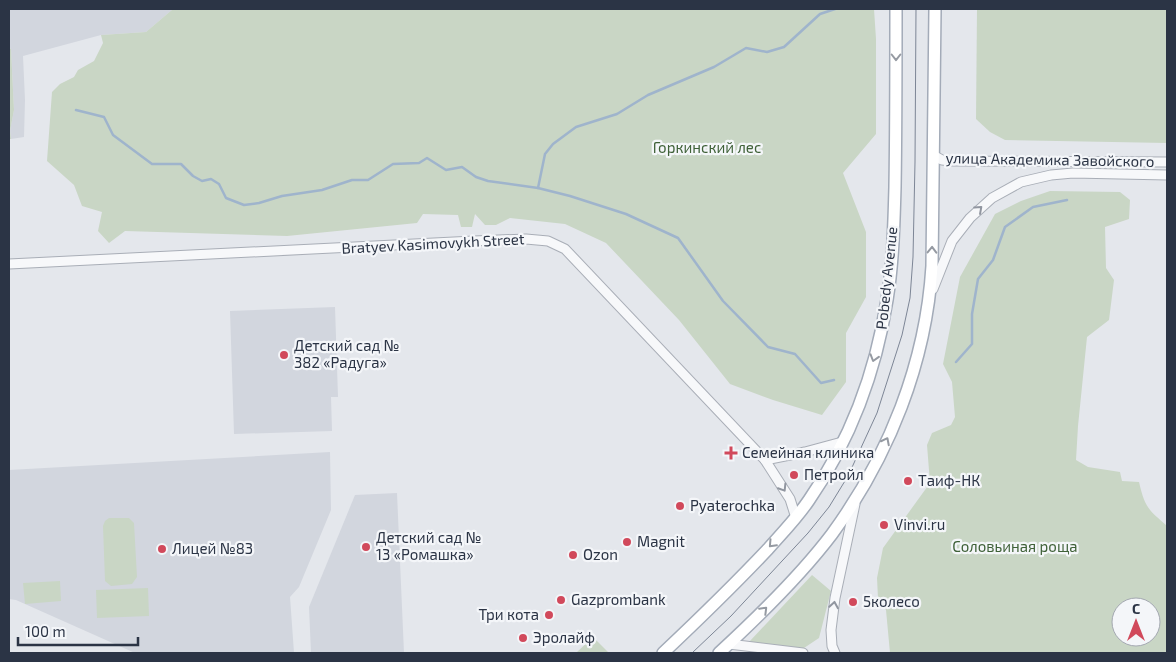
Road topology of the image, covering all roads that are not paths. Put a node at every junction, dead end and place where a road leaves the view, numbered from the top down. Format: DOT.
graph roads {
  1 [pos="896,9"];
  2 [pos="935,9"];
  3 [pos="933,155"];
  4 [pos="1167,162"];
  5 [pos="1167,175"];
  6 [pos="9,264"];
  7 [pos="930,296"];
  8 [pos="842,442"];
  9 [pos="765,460"];
  10 [pos="856,499"];
  11 [pos="796,518"];
  12 [pos="729,644"];
  13 [pos="663,653"];
  14 [pos="720,653"];
  15 [pos="803,653"];
  16 [pos="835,653"];
  1 -- 8 [label="main road, Pobedy Avenue, one-way"];
  2 -- 3 [label="main road"];
  3 -- 4 [label="street, улица Академика Завойского"];
  7 -- 3 [label="main road, one-way"];
  7 -- 5 [label="street, улица Академика Завойского, one-way"];
  6 -- 9 [label="street, Bratyev Kasimovykh Street"];
  10 -- 7 [label="main road, one-way"];
  8 -- 9 [label="street"];
  8 -- 11 [label="main road, Pobedy Avenue"];
  9 -- 11 [label="street, Bratyev Kasimovykh Street, one-way"];
  12 -- 10 [label="main road, one-way"];
  16 -- 10 [label="street, one-way"];
  11 -- 13 [label="main road, Pobedy Avenue, one-way"];
  12 -- 14 [label="main road"];
  12 -- 15 [label="street"];
}
